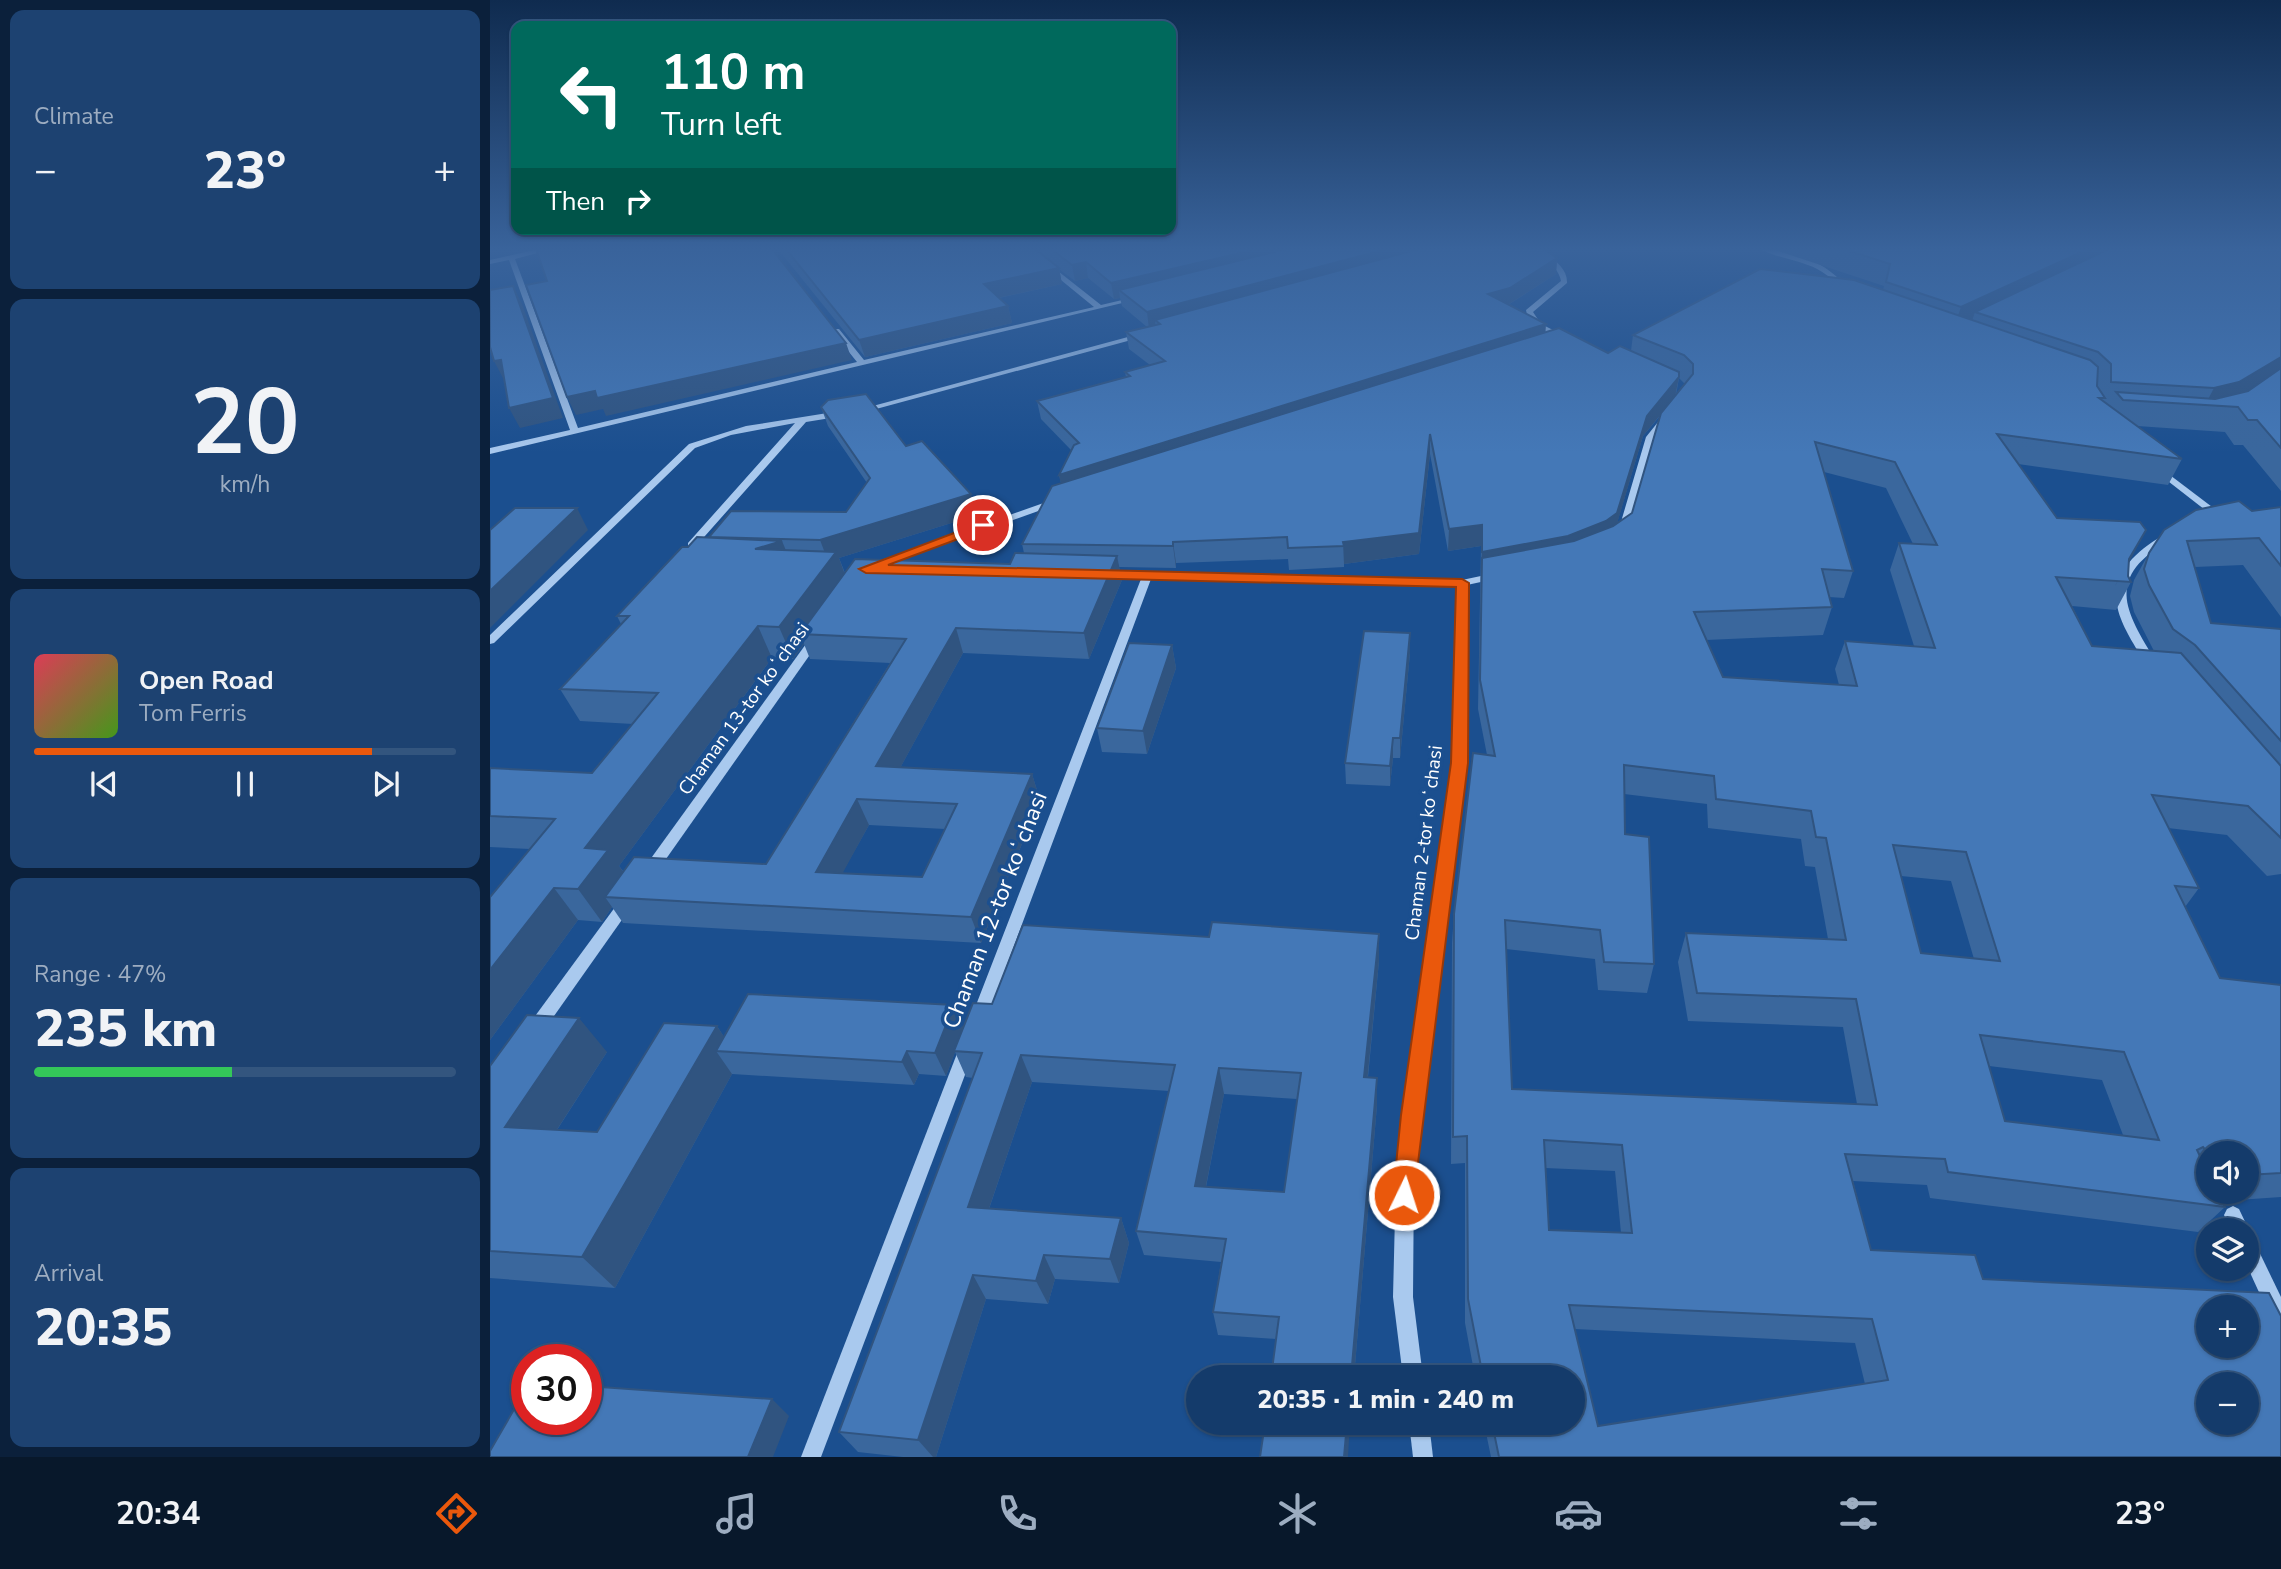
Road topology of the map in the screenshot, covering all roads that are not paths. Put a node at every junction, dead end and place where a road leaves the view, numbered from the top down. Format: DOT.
graph roads {
  1 [pos="533,317"];
  2 [pos="1057,317"];
  3 [pos="1531,317"];
  4 [pos="829,322"];
  5 [pos="1158,331"];
  6 [pos="1565,342"];
  7 [pos="862,363"];
  8 [pos="1674,408"];
  9 [pos="802,421"];
  10 [pos="575,431"];
  11 [pos="490,451"];
  12 [pos="2147,460"];
  13 [pos="1063,500"];
  14 [pos="2211,523"];
  15 [pos="2175,533"];
  16 [pos="1616,542"];
  17 [pos="703,560"];
  18 [pos="903,569"];
  19 [pos="1515,572"];
  20 [pos="1092,575"];
  21 [pos="1147,576"];
  22 [pos="1462,583"];
  23 [pos="826,624"];
  24 [pos="490,641"];
  25 [pos="2160,671"];
  26 [pos="642,881"];
  27 [pos="634,892"];
  28 [pos="530,1037"];
  29 [pos="2259,1271"];
  30 [pos="2281,1318"];
  31 [pos="1412,1365"];
  32 [pos="1420,1435"];
  33 [pos="811,1457"];
  34 [pos="1423,1457"];
  1 -- 10 [label="street"];
  2 -- 7 [label="street"];
  3 -- 6 [label="street"];
  4 -- 7 [label="street"];
  5 -- 9 [label="street"];
  7 -- 10 [label="street"];
  8 -- 16 [label="street"];
  9 -- 17 [label="street"];
  9 -- 24 [label="street"];
  10 -- 11 [label="street"];
  12 -- 14 [label="street"];
  13 -- 18 [label="street"];
  15 -- 25 [label="street"];
  19 -- 22 [label="street"];
  20 -- 21 [label="street"];
  21 -- 22 [label="street"];
  21 -- 33 [label="street, Chaman 12-tor koʻchasi"];
  22 -- 31 [label="street, Chaman 2-tor koʻchasi"];
  23 -- 26 [label="street, Chaman 13-tor koʻchasi"];
  27 -- 28 [label="street"];
  29 -- 30 [label="street"];
  32 -- 34 [label="street"];
}
